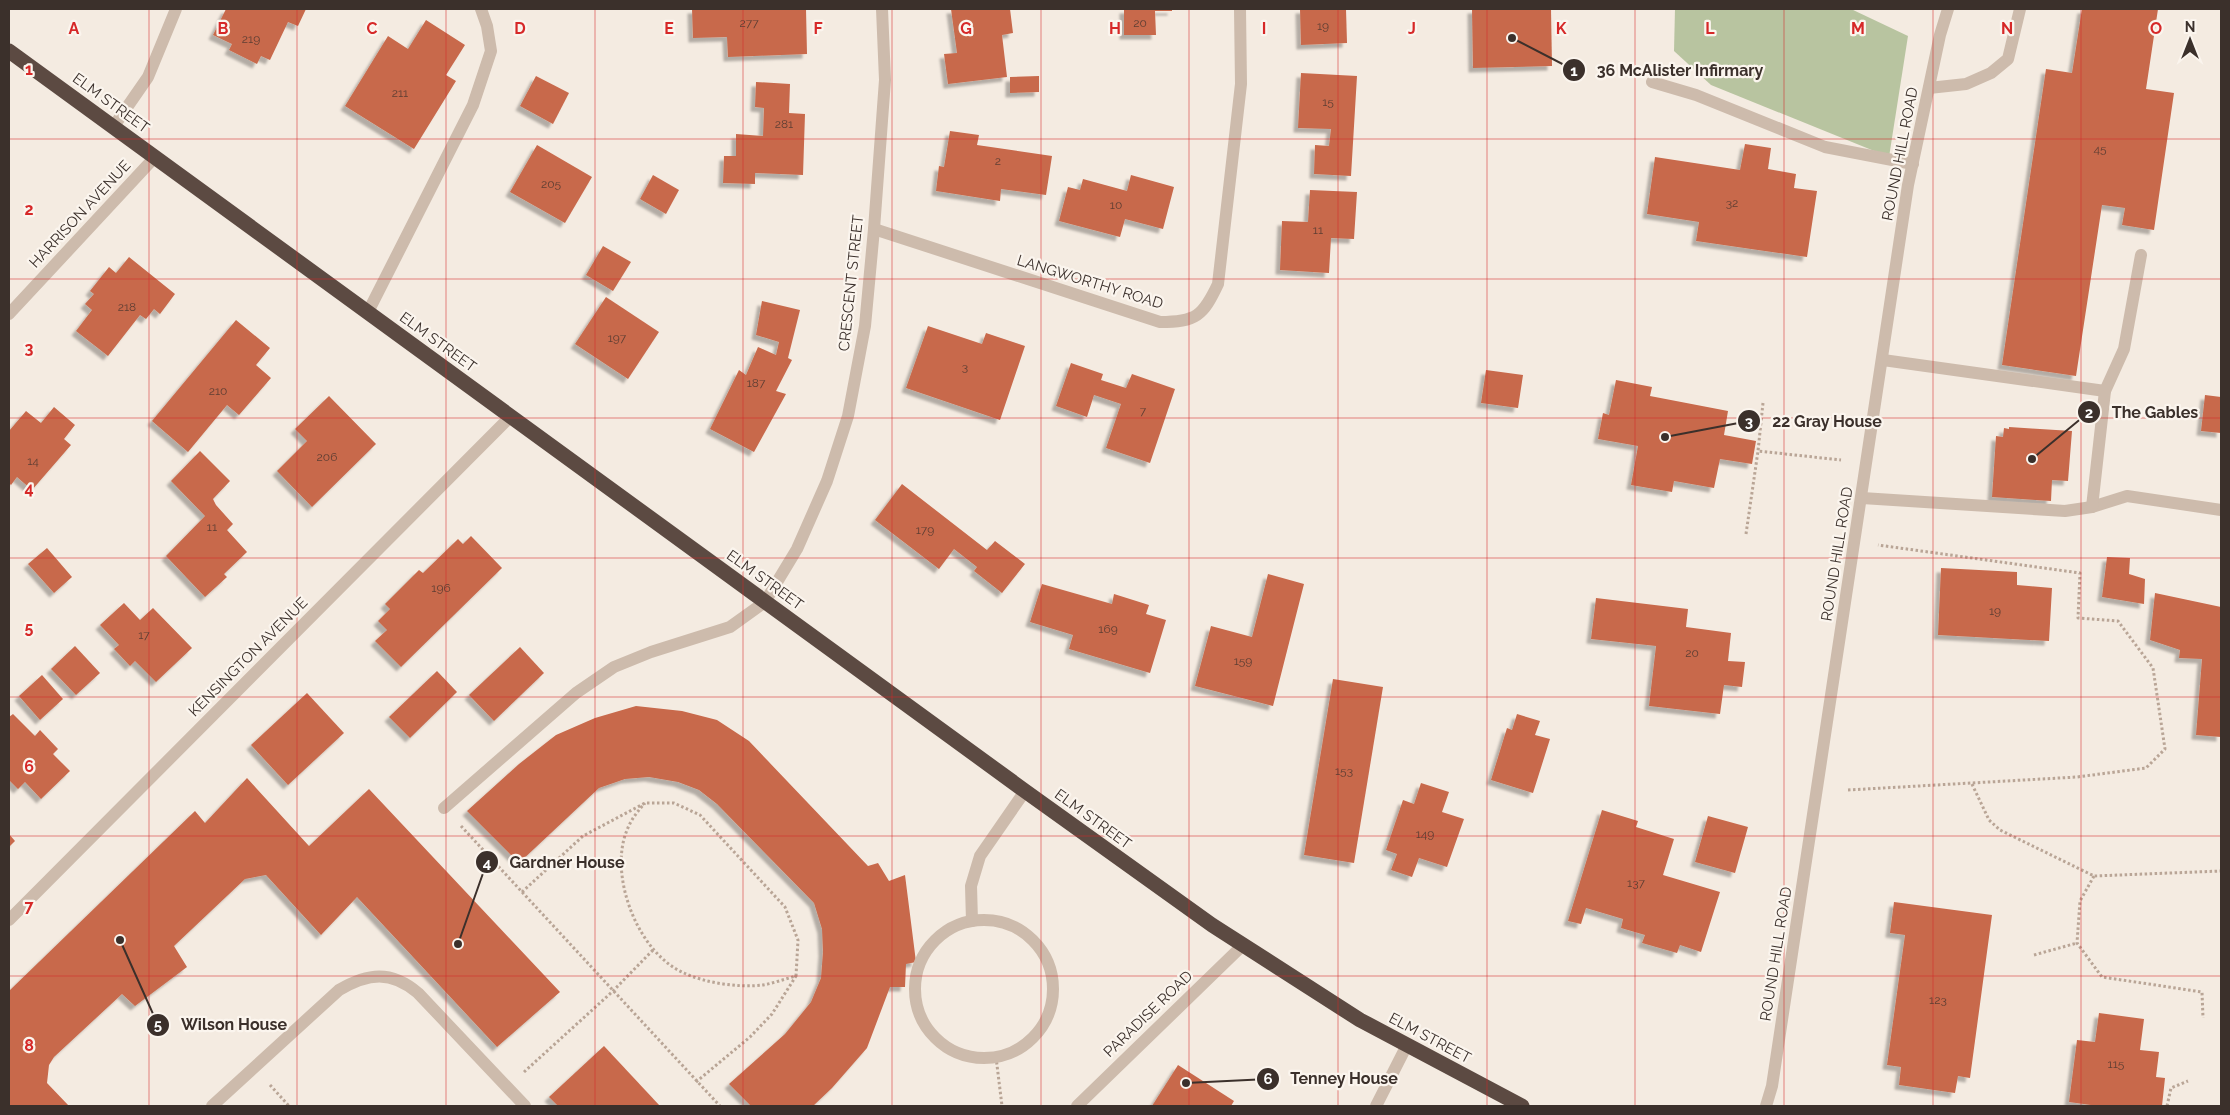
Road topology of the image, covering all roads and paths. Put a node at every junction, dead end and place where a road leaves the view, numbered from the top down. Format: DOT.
graph roads {
  1 [pos="176,9"];
  2 [pos="481,9"];
  3 [pos="882,9"];
  4 [pos="1240,9"];
  5 [pos="1948,9"];
  6 [pos="2020,9"];
  7 [pos="9,51"];
  8 [pos="1652,82"];
  9 [pos="1929,88"];
  10 [pos="114,126"];
  11 [pos="155,157"];
  12 [pos="1913,164"];
  13 [pos="874,229"];
  14 [pos="2140,255"];
  15 [pos="368,312"];
  16 [pos="9,314"];
  17 [pos="1883,360"];
  18 [pos="2105,391"];
  19 [pos="1763,403"];
  20 [pos="511,416"];
  21 [pos="1758,451"];
  22 [pos="1868,463"];
  23 [pos="1862,498"];
  24 [pos="2092,506"];
  25 [pos="2221,510"];
  26 [pos="1746,534"];
  27 [pos="1856,541"];
  28 [pos="765,602"];
  29 [pos="1972,784"];
  30 [pos="1848,790"];
  31 [pos="1024,791"];
  32 [pos="645,803"];
  33 [pos="444,808"];
  34 [pos="2221,871"];
  35 [pos="2094,876"];
  36 [pos="522,892"];
  37 [pos="9,920"];
  38 [pos="972,921"];
  39 [pos="2077,942"];
  40 [pos="1242,946"];
  41 [pos="653,950"];
  42 [pos="2034,954"];
  43 [pos="796,976"];
  44 [pos="612,992"];
  45 [pos="2203,1018"];
  46 [pos="1407,1045"];
  47 [pos="996,1057"];
  48 [pos="2188,1081"];
  49 [pos="696,1082"];
  50 [pos="507,1086"];
  51 [pos="212,1106"];
  52 [pos="525,1106"];
  53 [pos="720,1106"];
  54 [pos="1002,1106"];
  55 [pos="1077,1106"];
  56 [pos="1376,1106"];
  57 [pos="1522,1106"];
  58 [pos="1766,1106"];
  59 [pos="2167,1106"];
  1 -- 10 [label="street"];
  2 -- 15 [label="street"];
  3 -- 13 [label="street, CRESCENT STREET"];
  4 -- 13 [label="street, LANGWORTHY ROAD"];
  5 -- 9 [label="street, ROUND HILL ROAD"];
  6 -- 9 [label="street"];
  7 -- 10 [label="highway, ELM STREET"];
  8 -- 12 [label="street"];
  9 -- 12 [label="street, ROUND HILL ROAD"];
  10 -- 11 [label="highway, ELM STREET"];
  11 -- 15 [label="highway, ELM STREET"];
  11 -- 16 [label="street, HARRISON AVENUE"];
  12 -- 17 [label="street, ROUND HILL ROAD"];
  13 -- 28 [label="street, CRESCENT STREET"];
  14 -- 18 [label="street"];
  15 -- 20 [label="highway, ELM STREET"];
  17 -- 18 [label="street"];
  17 -- 22 [label="street, ROUND HILL ROAD"];
  18 -- 24 [label="street"];
  19 -- 21 [label="path"];
  20 -- 28 [label="highway, ELM STREET"];
  20 -- 37 [label="street, KENSINGTON AVENUE"];
  21 -- 22 [label="path"];
  21 -- 26 [label="path"];
  22 -- 23 [label="street, ROUND HILL ROAD"];
  23 -- 24 [label="street"];
  23 -- 27 [label="street, ROUND HILL ROAD"];
  24 -- 25 [label="street"];
  27 -- 29 [label="path"];
  27 -- 58 [label="street, ROUND HILL ROAD"];
  28 -- 31 [label="highway, ELM STREET"];
  28 -- 33 [label="street"];
  29 -- 30 [label="path"];
  29 -- 35 [label="path"];
  31 -- 38 [label="street"];
  31 -- 40 [label="highway, ELM STREET"];
  32 -- 36 [label="path"];
  32 -- 41 [label="path"];
  32 -- 43 [label="path"];
  33 -- 36 [label="path"];
  34 -- 35 [label="path"];
  35 -- 39 [label="path"];
  36 -- 44 [label="path"];
  38 -- 47 [label="street"];
  38 -- 47 [label="street"];
  39 -- 42 [label="path"];
  39 -- 45 [label="path"];
  40 -- 46 [label="highway, ELM STREET"];
  40 -- 55 [label="street, PARADISE ROAD"];
  41 -- 43 [label="path"];
  41 -- 44 [label="path"];
  43 -- 49 [label="path"];
  44 -- 49 [label="path"];
  44 -- 50 [label="path"];
  46 -- 56 [label="street"];
  46 -- 57 [label="highway, ELM STREET"];
  47 -- 54 [label="path"];
  48 -- 59 [label="path"];
  49 -- 53 [label="path"];
  50 -- 51 [label="street"];
  50 -- 52 [label="street"];
}
